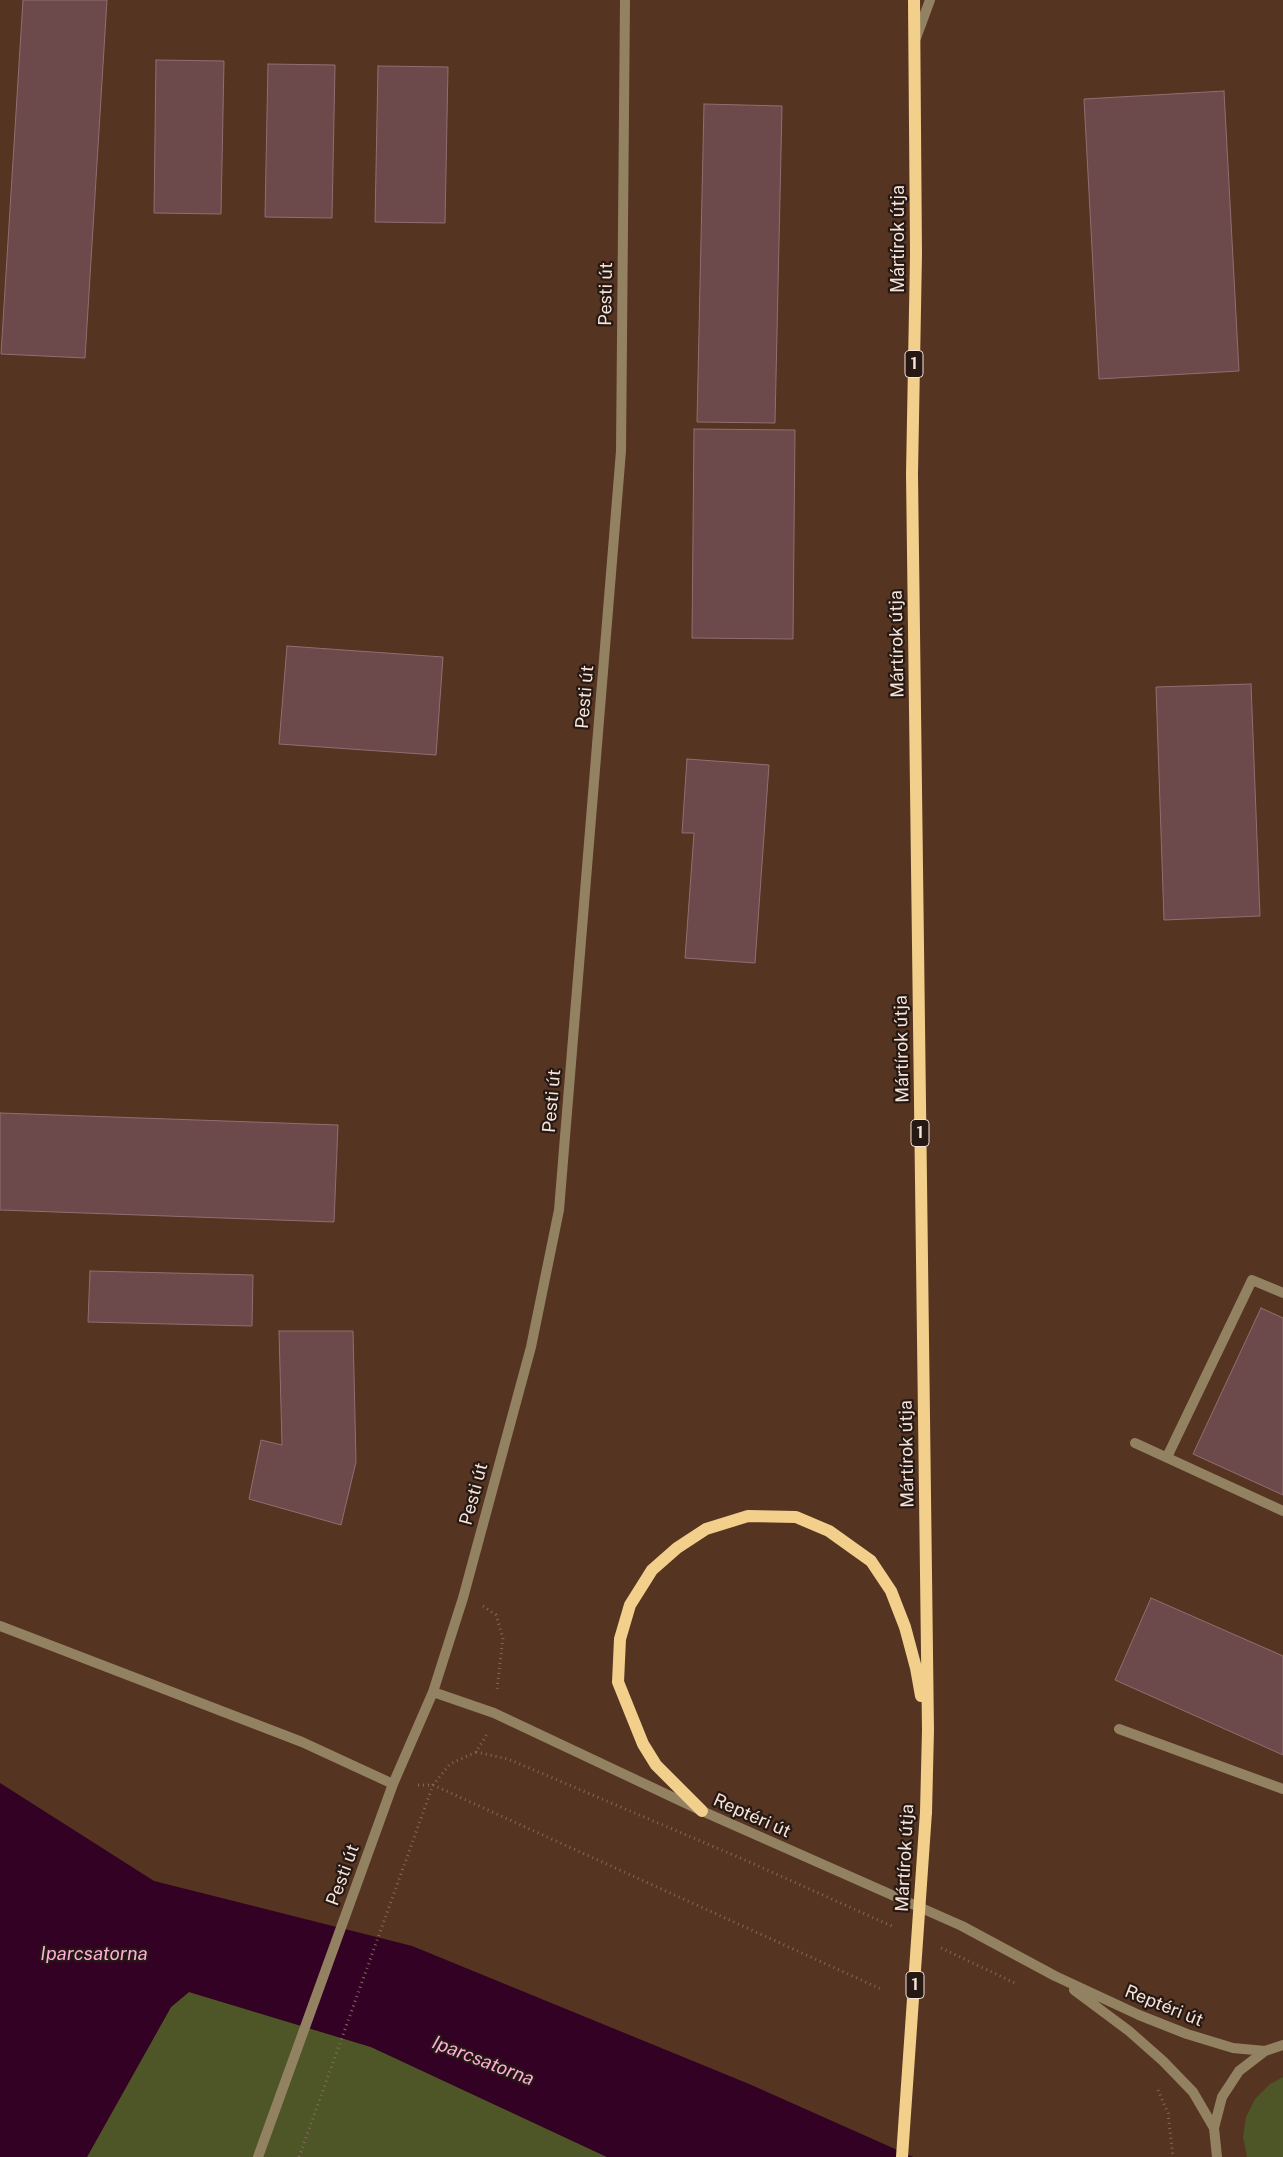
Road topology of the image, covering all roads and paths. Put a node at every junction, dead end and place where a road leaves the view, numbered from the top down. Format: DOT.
graph roads {
  1 [pos="625,0"];
  2 [pos="914,0"];
  3 [pos="930,0"];
  4 [pos="915,42"];
  5 [pos="1283,1293"];
  6 [pos="1135,1443"];
  7 [pos="1167,1457"];
  8 [pos="1283,1511"];
  9 [pos="0,1626"];
  10 [pos="433,1692"];
  11 [pos="1119,1729"];
  12 [pos="928,1730"];
  13 [pos="476,1752"];
  14 [pos="393,1784"];
  15 [pos="1283,1789"];
  16 [pos="702,1811"];
  17 [pos="899,1930"];
  18 [pos="936,1946"];
  19 [pos="1055,1976"];
  20 [pos="1024,1988"];
  21 [pos="880,1989"];
  22 [pos="1283,2045"];
  23 [pos="1265,2052"];
  24 [pos="1152,2084"];
  25 [pos="1214,2128"];
  26 [pos="258,2157"];
  27 [pos="299,2157"];
  28 [pos="902,2157"];
  29 [pos="1173,2157"];
  30 [pos="1217,2157"];
  1 -- 10 [label="street, Pesti út"];
  2 -- 4 [label="main road, Mártírok útja / 1"];
  3 -- 4 [label="street"];
  4 -- 12 [label="main road, Mártírok útja / 1"];
  5 -- 7 [label="street"];
  6 -- 7 [label="street"];
  7 -- 8 [label="street"];
  9 -- 14 [label="street"];
  10 -- 14 [label="street, Pesti út"];
  10 -- 16 [label="street, Reptéri út"];
  11 -- 15 [label="street"];
  12 -- 16 [label="main road"];
  12 -- 28 [label="main road, Mártírok útja / 1, bridge"];
  13 -- 17 [label="path"];
  14 -- 26 [label="street, Pesti út"];
  16 -- 19 [label="street, Reptéri út"];
  18 -- 20 [label="path"];
  19 -- 23 [label="street, Reptéri út"];
  19 -- 25 [label="street, Reptéri út"];
  21 -- 27 [label="path"];
  22 -- 23 [label="street"];
  23 -- 25 [label="street"];
  24 -- 29 [label="path"];
  25 -- 30 [label="street"];
}
